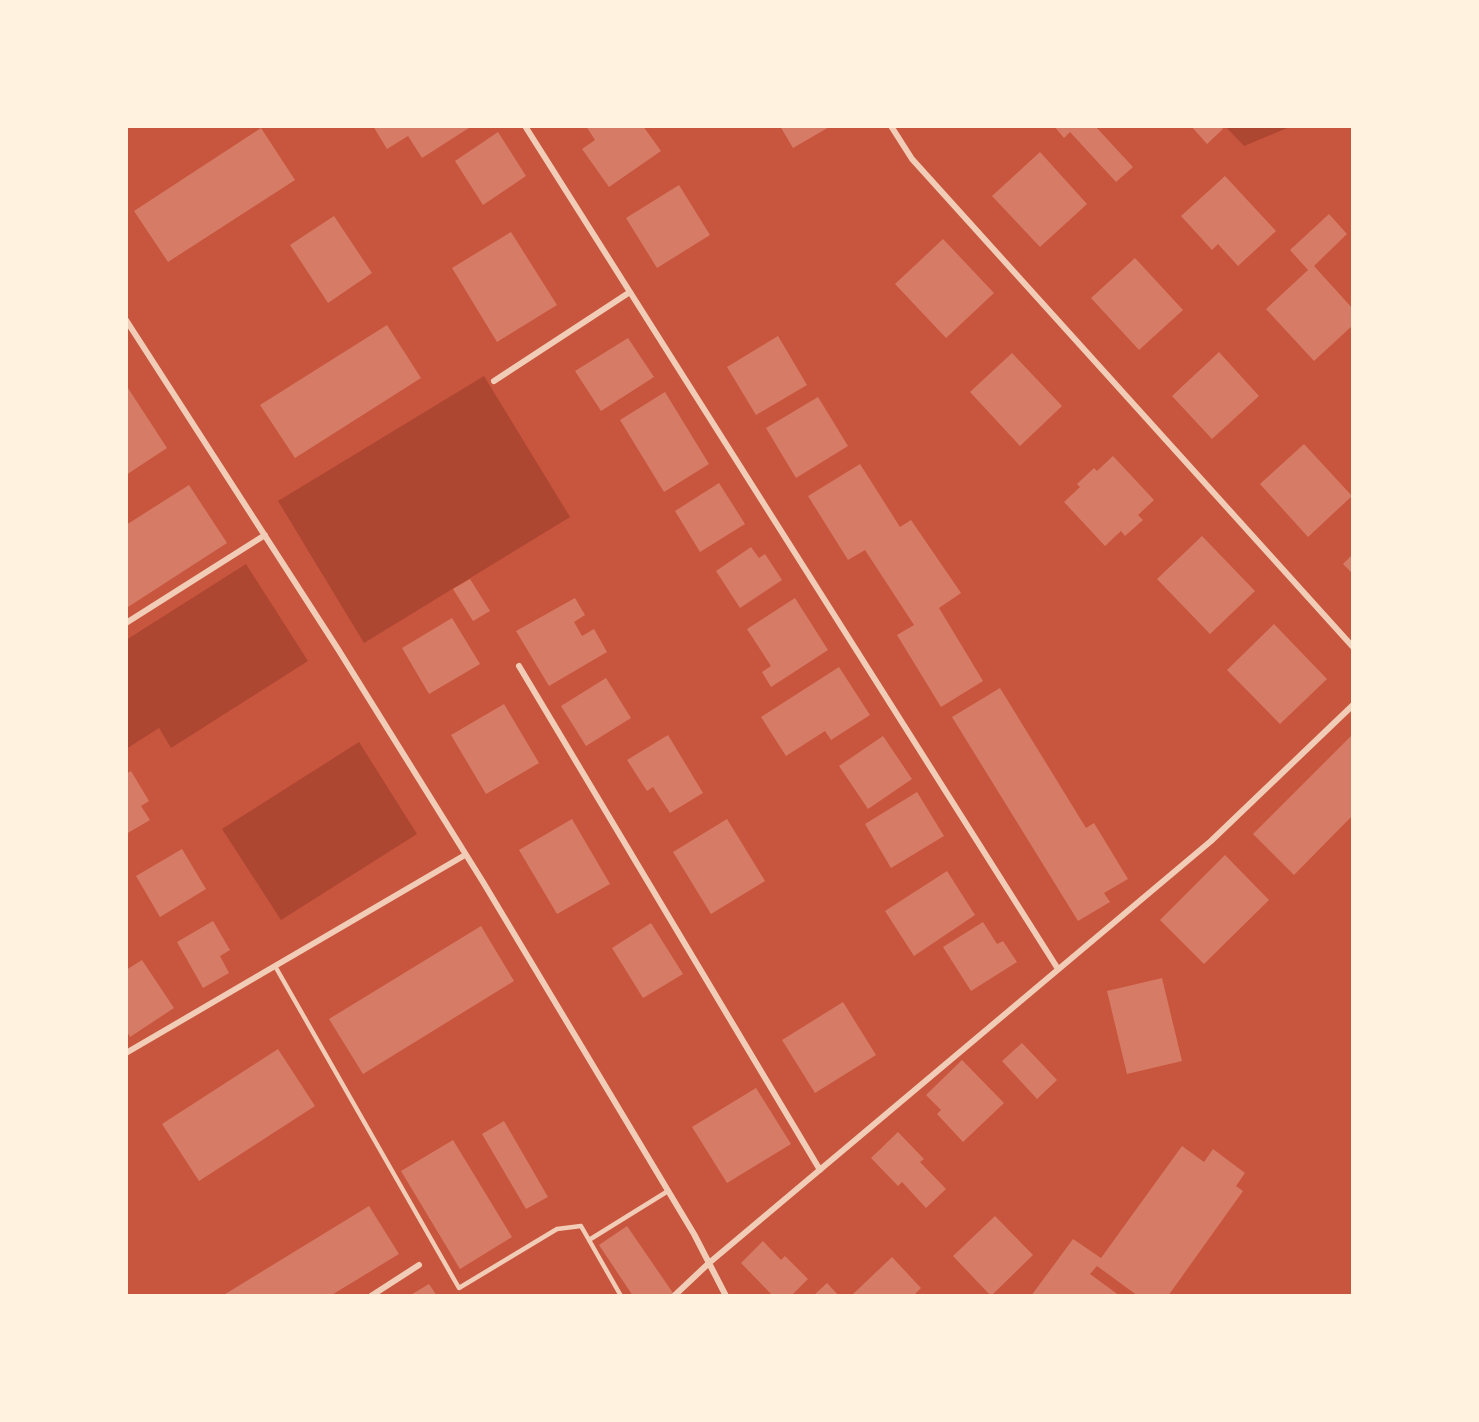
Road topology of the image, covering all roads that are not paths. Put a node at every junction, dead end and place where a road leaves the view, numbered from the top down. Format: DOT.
graph roads {
  1 [pos="525,126"];
  2 [pos="891,126"];
  3 [pos="630,292"];
  4 [pos="126,320"];
  5 [pos="494,381"];
  6 [pos="265,536"];
  7 [pos="126,623"];
  8 [pos="1353,647"];
  9 [pos="519,666"];
  10 [pos="1353,705"];
  11 [pos="465,855"];
  12 [pos="275,966"];
  13 [pos="1058,969"];
  14 [pos="126,1053"];
  15 [pos="820,1170"];
  16 [pos="668,1191"];
  17 [pos="589,1240"];
  18 [pos="709,1263"];
  19 [pos="419,1265"];
  20 [pos="371,1296"];
  21 [pos="621,1296"];
  22 [pos="674,1296"];
  23 [pos="726,1296"];
  1 -- 3 [label="street"];
  2 -- 8 [label="street"];
  3 -- 5 [label="street"];
  3 -- 13 [label="street"];
  4 -- 6 [label="street"];
  6 -- 7 [label="street"];
  6 -- 11 [label="street"];
  9 -- 15 [label="street"];
  10 -- 13 [label="street"];
  11 -- 12 [label="street"];
  11 -- 16 [label="street"];
  12 -- 14 [label="street"];
  12 -- 17 [label="lane"];
  13 -- 15 [label="street"];
  15 -- 18 [label="street"];
  16 -- 17 [label="lane"];
  16 -- 18 [label="street"];
  17 -- 21 [label="lane"];
  18 -- 22 [label="street"];
  18 -- 23 [label="street"];
  19 -- 20 [label="street"];
}
